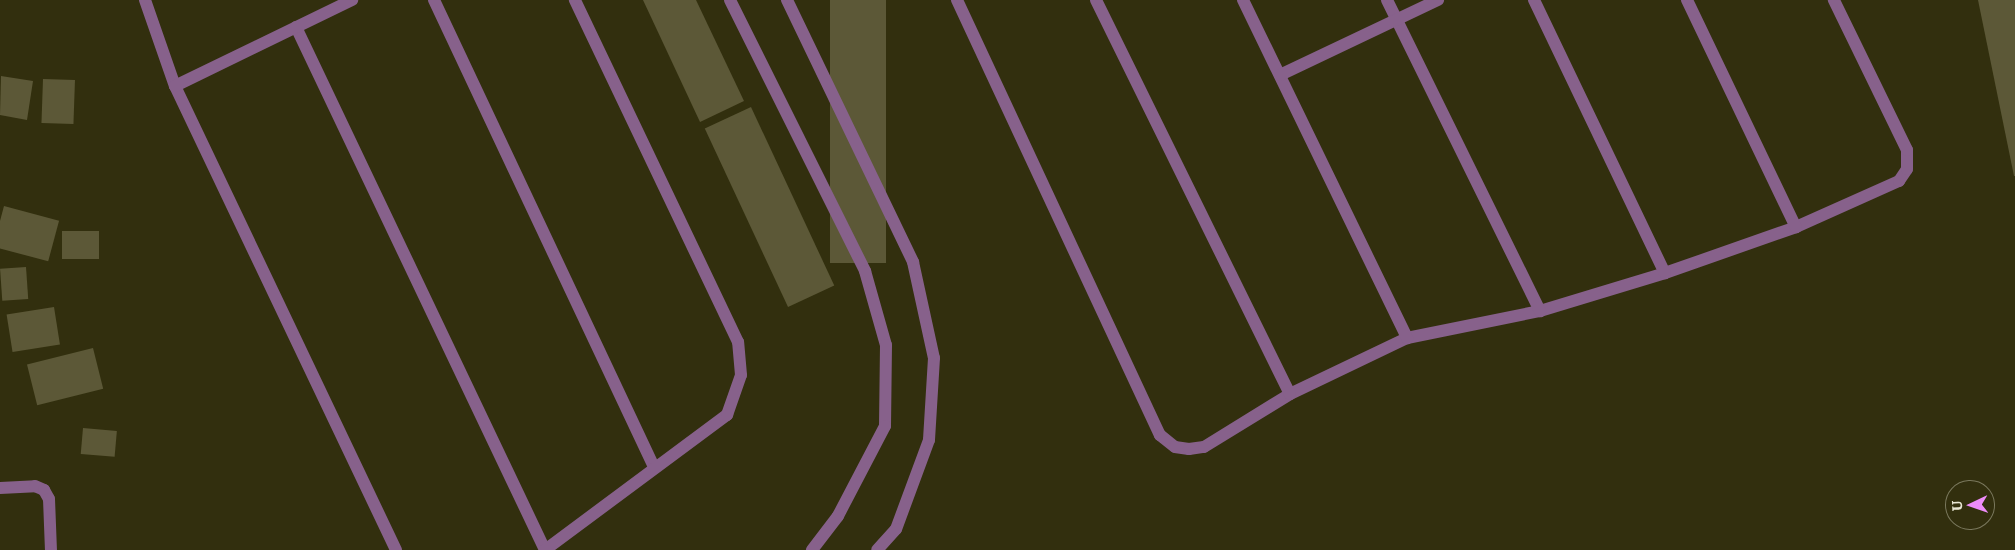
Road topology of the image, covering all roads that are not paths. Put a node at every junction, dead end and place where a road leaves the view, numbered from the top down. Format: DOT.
graph roads {
  1 [pos="145,0"];
  2 [pos="352,0"];
  3 [pos="434,0"];
  4 [pos="575,0"];
  5 [pos="730,0"];
  6 [pos="787,0"];
  7 [pos="957,0"];
  8 [pos="1096,0"];
  9 [pos="1243,0"];
  10 [pos="1387,0"];
  11 [pos="1438,0"];
  12 [pos="1534,0"];
  13 [pos="1687,0"];
  14 [pos="1834,0"];
  15 [pos="1397,20"];
  16 [pos="296,28"];
  17 [pos="1280,75"];
  18 [pos="175,86"];
  19 [pos="1796,227"];
  20 [pos="1665,273"];
  21 [pos="1540,311"];
  22 [pos="1407,338"];
  23 [pos="1290,394"];
  24 [pos="654,467"];
  25 [pos="0,488"];
  26 [pos="51,550"];
  27 [pos="396,550"];
  28 [pos="812,550"];
  29 [pos="877,550"];
  1 -- 18 [label="street"];
  2 -- 16 [label="street"];
  3 -- 24 [label="street"];
  4 -- 24 [label="street"];
  5 -- 28 [label="street"];
  6 -- 29 [label="street"];
  7 -- 23 [label="street"];
  8 -- 23 [label="street"];
  9 -- 17 [label="street"];
  10 -- 15 [label="street"];
  11 -- 15 [label="street"];
  12 -- 20 [label="street"];
  13 -- 19 [label="street"];
  14 -- 19 [label="street"];
  15 -- 17 [label="street"];
  15 -- 21 [label="street"];
  16 -- 18 [label="street"];
  16 -- 24 [label="street"];
  17 -- 22 [label="street"];
  18 -- 27 [label="street"];
  19 -- 20 [label="street"];
  20 -- 21 [label="street"];
  21 -- 22 [label="street"];
  22 -- 23 [label="street"];
  25 -- 26 [label="street"];
}
